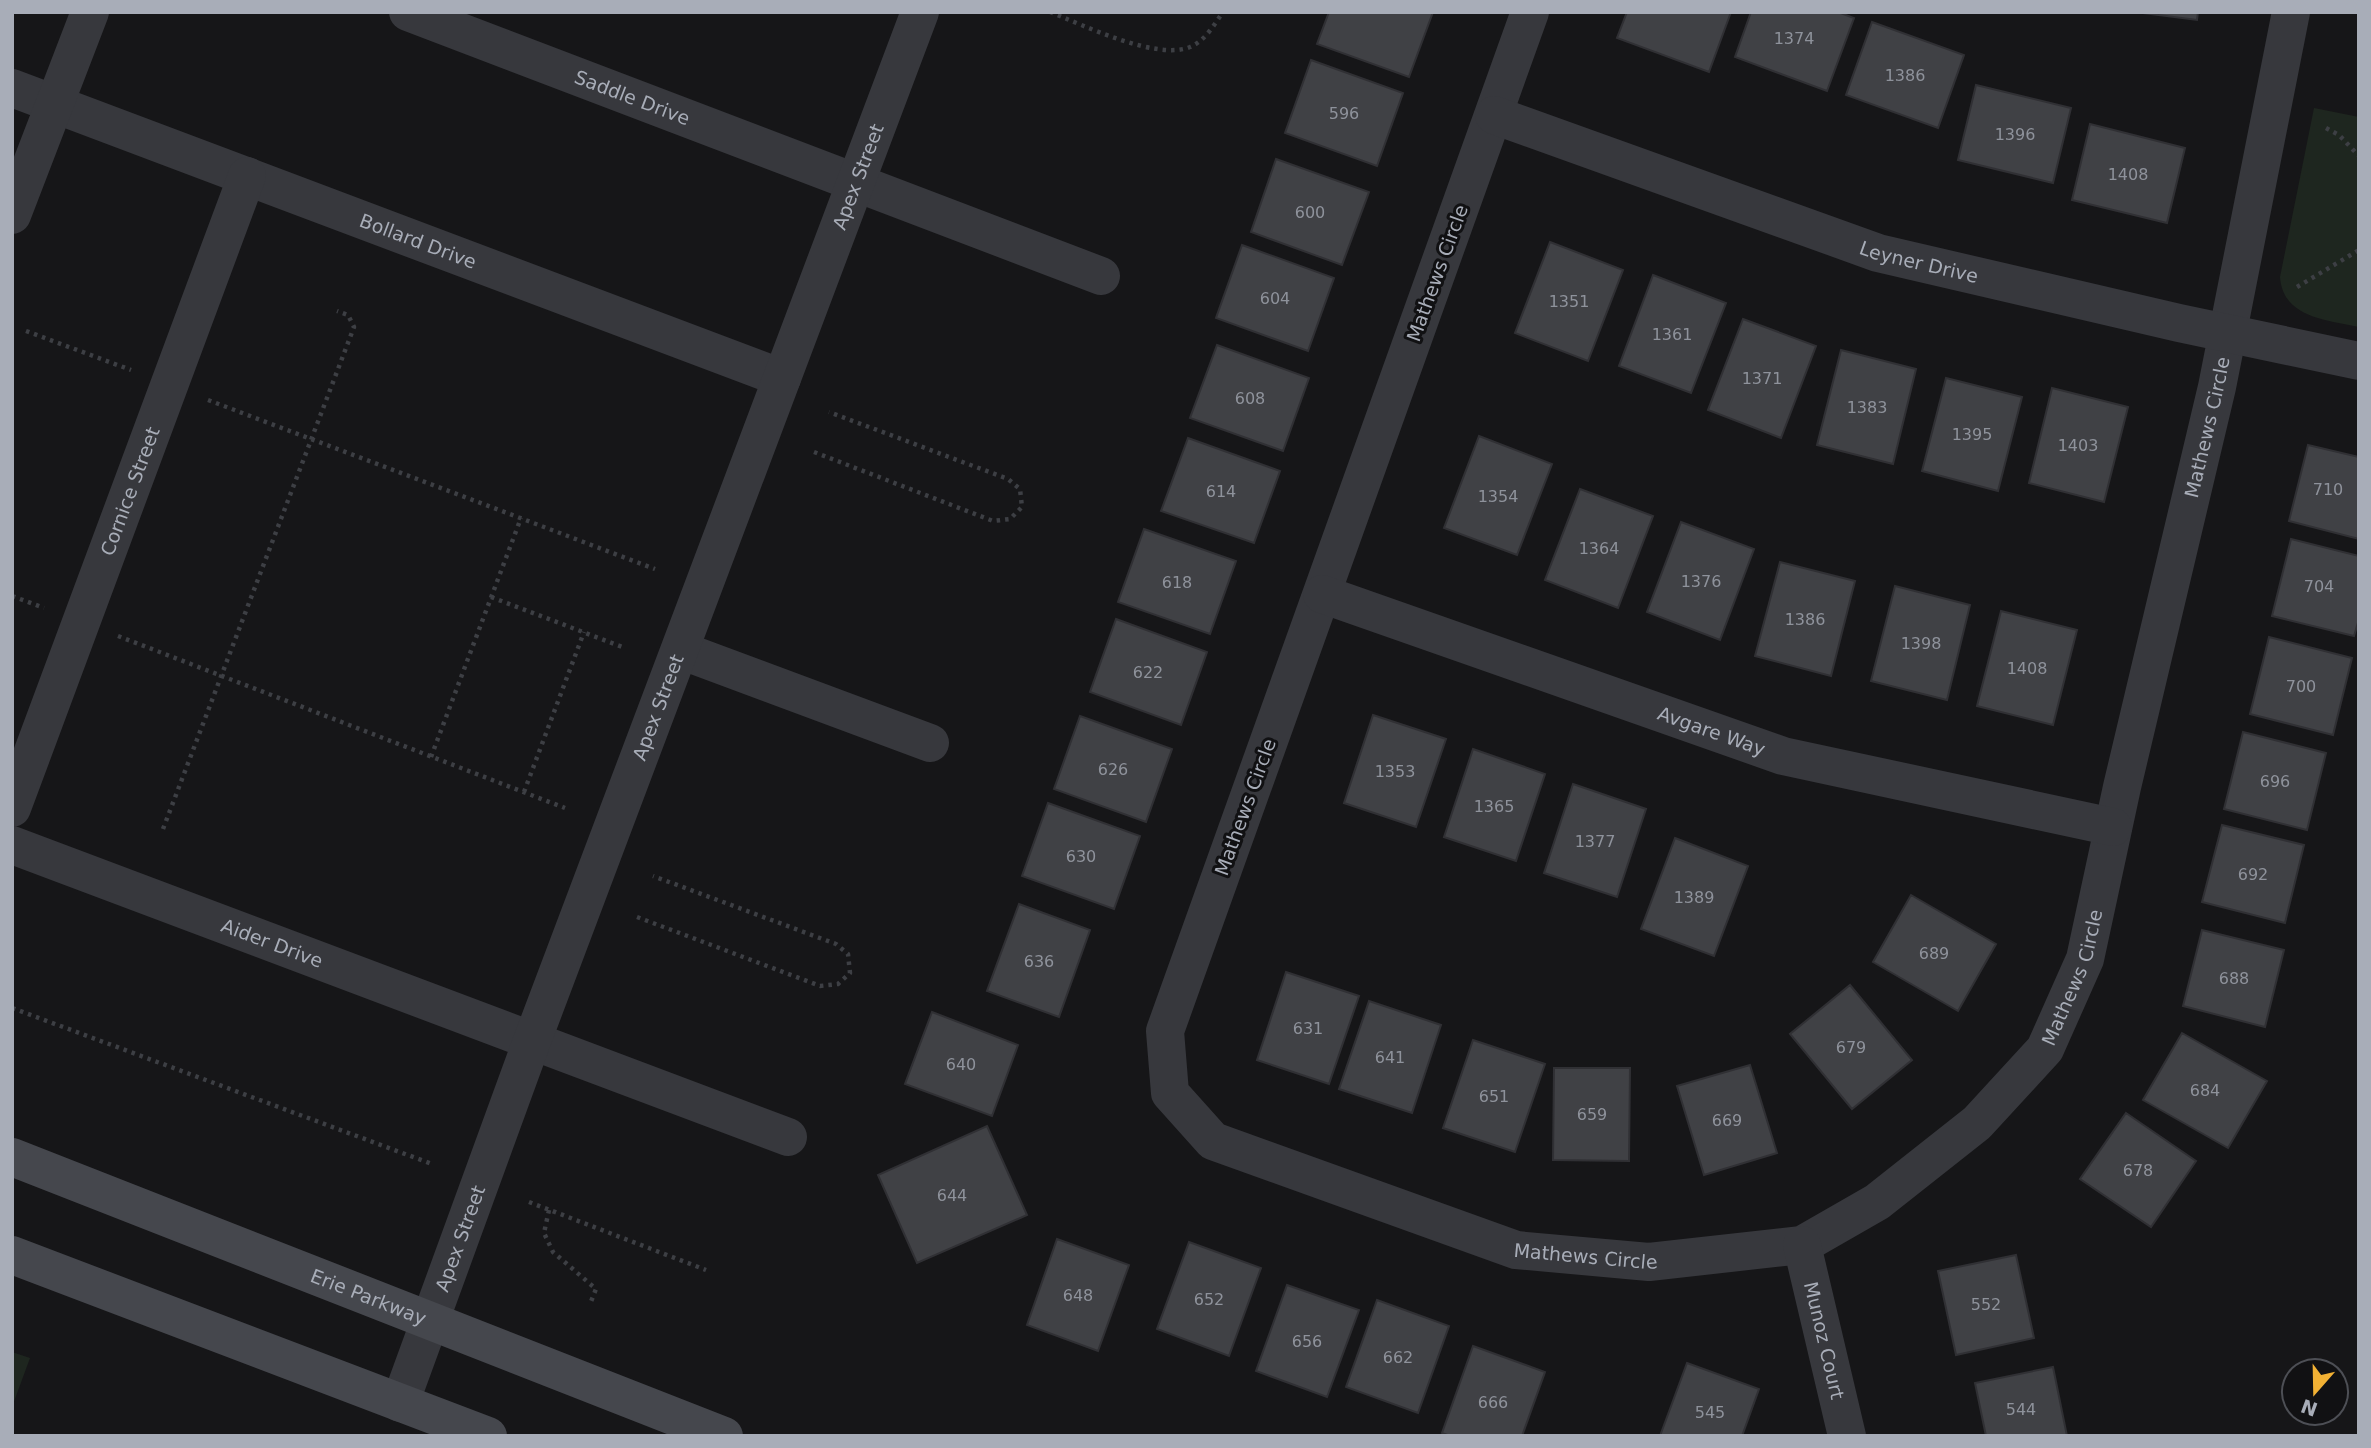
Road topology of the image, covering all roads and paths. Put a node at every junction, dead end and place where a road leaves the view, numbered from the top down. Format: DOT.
graph roads {
  1 [pos="90,12"];
  2 [pos="408,12"];
  3 [pos="920,12"];
  4 [pos="1050,12"];
  5 [pos="1223,12"];
  6 [pos="1530,12"];
  7 [pos="2291,12"];
  8 [pos="12,88"];
  9 [pos="55,104"];
  10 [pos="1494,115"];
  11 [pos="2326,128"];
  12 [pos="2359,156"];
  13 [pos="247,176"];
  14 [pos="856,182"];
  15 [pos="12,215"];
  16 [pos="2359,250"];
  17 [pos="1101,276"];
  18 [pos="2297,287"];
  19 [pos="337,310"];
  20 [pos="26,331"];
  21 [pos="2228,333"];
  22 [pos="2359,361"];
  23 [pos="782,379"];
  24 [pos="169,385"];
  25 [pos="829,412"];
  26 [pos="311,439"];
  27 [pos="814,452"];
  28 [pos="521,518"];
  29 [pos="655,569"];
  30 [pos="1322,594"];
  31 [pos="12,596"];
  32 [pos="491,597"];
  33 [pos="81,622"];
  34 [pos="583,632"];
  35 [pos="625,648"];
  36 [pos="680,650"];
  37 [pos="221,676"];
  38 [pos="930,743"];
  39 [pos="431,757"];
  40 [pos="524,792"];
  41 [pos="12,808"];
  42 [pos="565,808"];
  43 [pos="2113,827"];
  44 [pos="163,829"];
  45 [pos="12,845"];
  46 [pos="653,876"];
  47 [pos="637,918"];
  48 [pos="12,1008"];
  49 [pos="532,1041"];
  50 [pos="788,1137"];
  51 [pos="12,1157"];
  52 [pos="432,1164"];
  53 [pos="529,1202"];
  54 [pos="549,1210"];
  55 [pos="1802,1245"];
  56 [pos="12,1255"];
  57 [pos="706,1270"];
  58 [pos="590,1304"];
  59 [pos="430,1322"];
  60 [pos="400,1403"];
  61 [pos="488,1436"];
  62 [pos="724,1436"];
  63 [pos="1847,1436"];
  1 -- 9 [label="street"];
  2 -- 14 [label="street, Saddle Drive"];
  3 -- 14 [label="street, Apex Street"];
  4 -- 5 [label="path"];
  6 -- 10 [label="street, Mathews Circle"];
  7 -- 21 [label="street, Mathews Circle"];
  8 -- 9 [label="street, Bollard Drive"];
  9 -- 13 [label="street, Bollard Drive"];
  9 -- 15 [label="street"];
  10 -- 21 [label="street, Leyner Drive"];
  10 -- 30 [label="street, Mathews Circle"];
  11 -- 12 [label="path"];
  13 -- 23 [label="street, Bollard Drive"];
  13 -- 24 [label="street, Cornice Street"];
  14 -- 17 [label="street, Saddle Drive"];
  14 -- 23 [label="street, Apex Street"];
  16 -- 18 [label="path"];
  19 -- 26 [label="path"];
  20 -- 24 [label="path"];
  21 -- 22 [label="street, Leyner Drive"];
  21 -- 43 [label="street, Mathews Circle"];
  23 -- 36 [label="street, Apex Street"];
  24 -- 26 [label="path"];
  24 -- 33 [label="street, Cornice Street"];
  25 -- 27 [label="path"];
  26 -- 28 [label="path"];
  26 -- 37 [label="path"];
  28 -- 29 [label="path"];
  28 -- 32 [label="path"];
  30 -- 43 [label="street, Avgare Way"];
  30 -- 55 [label="street, Mathews Circle"];
  31 -- 33 [label="path"];
  32 -- 34 [label="path"];
  32 -- 39 [label="path"];
  33 -- 37 [label="path"];
  33 -- 41 [label="street, Cornice Street"];
  34 -- 35 [label="path"];
  34 -- 40 [label="path"];
  36 -- 38 [label="street"];
  36 -- 49 [label="street, Apex Street"];
  37 -- 39 [label="path"];
  37 -- 44 [label="path"];
  39 -- 40 [label="path"];
  40 -- 42 [label="path"];
  43 -- 55 [label="street, Mathews Circle"];
  45 -- 49 [label="street, Aider Drive"];
  46 -- 47 [label="path"];
  48 -- 52 [label="path"];
  49 -- 50 [label="street, Aider Drive"];
  49 -- 59 [label="street, Apex Street"];
  51 -- 59 [label="main road, Erie Parkway"];
  53 -- 54 [label="path"];
  54 -- 57 [label="path"];
  54 -- 58 [label="path"];
  55 -- 63 [label="street, Munoz Court"];
  56 -- 60 [label="main road"];
  59 -- 60 [label="street, Apex Street"];
  59 -- 62 [label="main road, Erie Parkway"];
  60 -- 61 [label="main road"];
}
